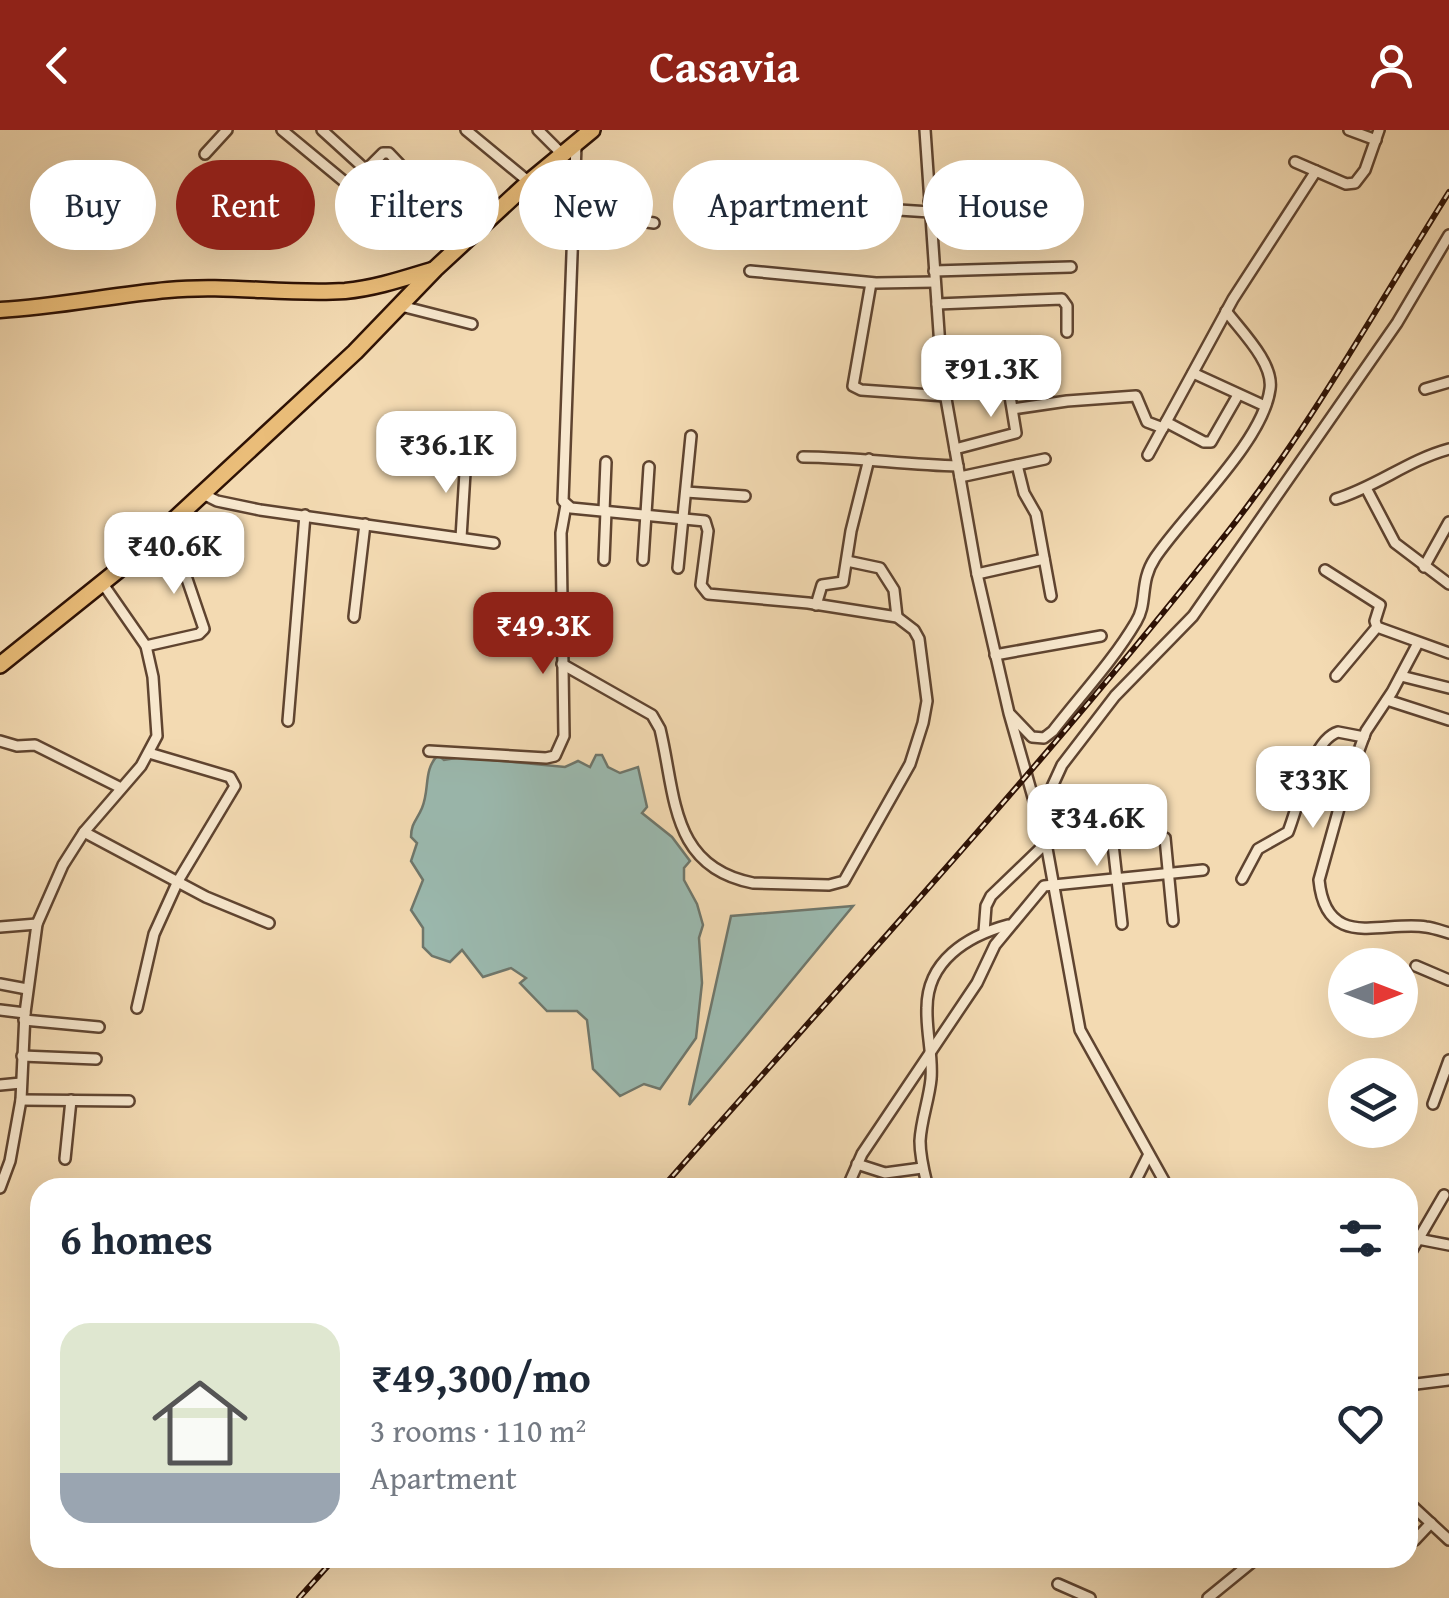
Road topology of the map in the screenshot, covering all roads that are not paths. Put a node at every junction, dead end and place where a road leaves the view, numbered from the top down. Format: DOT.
graph roads {
  1 [pos="227,130"];
  2 [pos="284,130"];
  3 [pos="322,130"];
  4 [pos="466,130"];
  5 [pos="538,130"];
  6 [pos="592,130"];
  7 [pos="925,130"];
  8 [pos="1348,130"];
  9 [pos="1377,135"];
  10 [pos="576,142"];
  11 [pos="205,154"];
  12 [pos="562,154"];
  13 [pos="355,160"];
  14 [pos="375,160"];
  15 [pos="396,160"];
  16 [pos="555,160"];
  17 [pos="576,160"];
  18 [pos="927,160"];
  19 [pos="1294,162"];
  20 [pos="1316,171"];
  21 [pos="519,174"];
  22 [pos="335,176"];
  23 [pos="519,191"];
  24 [pos="499,210"];
  25 [pos="1449,235"];
  26 [pos="455,250"];
  27 [pos="573,250"];
  28 [pos="933,250"];
  29 [pos="1071,267"];
  30 [pos="435,269"];
  31 [pos="750,271"];
  32 [pos="935,276"];
  33 [pos="871,283"];
  34 [pos="937,304"];
  35 [pos="402,306"];
  36 [pos="0,310"];
  37 [pos="1226,312"];
  38 [pos="472,324"];
  39 [pos="1067,332"];
  40 [pos="1193,373"];
  41 [pos="1008,378"];
  42 [pos="1449,382"];
  43 [pos="1425,389"];
  44 [pos="1238,395"];
  45 [pos="946,396"];
  46 [pos="1264,406"];
  47 [pos="1013,409"];
  48 [pos="1165,425"];
  49 [pos="692,436"];
  50 [pos="1449,436"];
  51 [pos="955,449"];
  52 [pos="1449,449"];
  53 [pos="1148,455"];
  54 [pos="466,456"];
  55 [pos="803,457"];
  56 [pos="870,459"];
  57 [pos="1044,459"];
  58 [pos="606,462"];
  59 [pos="1017,465"];
  60 [pos="649,466"];
  61 [pos="959,472"];
  62 [pos="1366,488"];
  63 [pos="686,492"];
  64 [pos="202,494"];
  65 [pos="745,496"];
  66 [pos="1336,499"];
  67 [pos="566,505"];
  68 [pos="605,511"];
  69 [pos="305,515"];
  70 [pos="646,515"];
  71 [pos="684,519"];
  72 [pos="364,524"];
  73 [pos="1448,526"];
  74 [pos="160,532"];
  75 [pos="462,538"];
  76 [pos="494,543"];
  77 [pos="604,560"];
  78 [pos="643,560"];
  79 [pos="1044,560"];
  80 [pos="847,561"];
  81 [pos="1424,567"];
  82 [pos="678,568"];
  83 [pos="1325,570"];
  84 [pos="977,574"];
  85 [pos="103,584"];
  86 [pos="1449,584"];
  87 [pos="1050,596"];
  88 [pos="816,605"];
  89 [pos="354,617"];
  90 [pos="897,617"];
  91 [pos="1376,628"];
  92 [pos="1101,636"];
  93 [pos="1418,643"];
  94 [pos="146,646"];
  95 [pos="1449,653"];
  96 [pos="995,654"];
  97 [pos="562,664"];
  98 [pos="0,666"];
  99 [pos="1336,676"];
  100 [pos="1402,676"];
  101 [pos="1449,688"];
  102 [pos="1387,700"];
  103 [pos="1009,713"];
  104 [pos="1449,720"];
  105 [pos="288,721"];
  106 [pos="1364,737"];
  107 [pos="0,741"];
  108 [pos="429,750"];
  109 [pos="149,753"];
  110 [pos="1282,754"];
  111 [pos="1311,770"];
  112 [pos="1347,785"];
  113 [pos="121,788"];
  114 [pos="1109,809"];
  115 [pos="84,832"];
  116 [pos="1165,838"];
  117 [pos="1046,843"];
  118 [pos="1203,870"];
  119 [pos="1168,874"];
  120 [pos="1117,878"];
  121 [pos="178,880"];
  122 [pos="1242,880"];
  123 [pos="1053,883"];
  124 [pos="1173,921"];
  125 [pos="269,923"];
  126 [pos="37,924"];
  127 [pos="1122,924"];
  128 [pos="1010,925"];
  129 [pos="0,927"];
  130 [pos="984,932"];
  131 [pos="1449,934"];
  132 [pos="1418,967"];
  133 [pos="1449,980"];
  134 [pos="0,984"];
  135 [pos="28,989"];
  136 [pos="138,1008"];
  137 [pos="0,1010"];
  138 [pos="24,1017"];
  139 [pos="99,1028"];
  140 [pos="931,1048"];
  141 [pos="22,1056"];
  142 [pos="96,1060"];
  143 [pos="1448,1068"];
  144 [pos="21,1083"];
  145 [pos="0,1084"];
  146 [pos="21,1100"];
  147 [pos="71,1100"];
  148 [pos="129,1101"];
  149 [pos="1433,1104"];
  150 [pos="1148,1156"];
  151 [pos="65,1160"];
  152 [pos="857,1164"];
  153 [pos="922,1168"];
  154 [pos="851,1178"];
  155 [pos="925,1178"];
  156 [pos="1137,1178"];
  157 [pos="1162,1178"];
  158 [pos="0,1188"];
  159 [pos="1444,1195"];
  160 [pos="1418,1239"];
  161 [pos="1449,1245"];
  162 [pos="1449,1380"];
  163 [pos="1418,1383"];
  164 [pos="1418,1511"];
  165 [pos="1431,1523"];
  166 [pos="1418,1537"];
  167 [pos="1449,1540"];
  168 [pos="1245,1568"];
  169 [pos="1058,1584"];
  170 [pos="1090,1598"];
  171 [pos="1208,1598"];
  1 -- 11 [label="street"];
  2 -- 22 [label="street"];
  3 -- 13 [label="street"];
  4 -- 21 [label="street"];
  5 -- 12 [label="street"];
  6 -- 10 [label="highway"];
  7 -- 18 [label="street"];
  8 -- 9 [label="street"];
  9 -- 20 [label="street"];
  10 -- 12 [label="highway"];
  10 -- 17 [label="street"];
  12 -- 16 [label="highway"];
  14 -- 15 [label="street"];
  19 -- 20 [label="street"];
  20 -- 37 [label="street"];
  23 -- 24 [label="highway"];
  25 -- 117 [label="street"];
  26 -- 30 [label="highway"];
  27 -- 67 [label="street"];
  28 -- 32 [label="street"];
  29 -- 32 [label="street"];
  30 -- 35 [label="highway"];
  30 -- 36 [label="main road"];
  31 -- 33 [label="street"];
  32 -- 33 [label="street"];
  32 -- 34 [label="street"];
  33 -- 45 [label="street"];
  34 -- 39 [label="street"];
  34 -- 45 [label="street"];
  35 -- 38 [label="street"];
  35 -- 64 [label="highway"];
  37 -- 40 [label="street"];
  37 -- 46 [label="street"];
  40 -- 44 [label="street"];
  40 -- 48 [label="street"];
  41 -- 47 [label="street"];
  42 -- 43 [label="street"];
  44 -- 46 [label="street"];
  44 -- 48 [label="street"];
  45 -- 51 [label="street"];
  46 -- 103 [label="street"];
  47 -- 48 [label="street"];
  47 -- 51 [label="street"];
  48 -- 53 [label="street"];
  49 -- 63 [label="street"];
  50 -- 52 [label="street"];
  51 -- 61 [label="street"];
  52 -- 62 [label="street"];
  54 -- 75 [label="street"];
  55 -- 56 [label="street"];
  56 -- 61 [label="street"];
  56 -- 80 [label="street"];
  57 -- 59 [label="street"];
  58 -- 68 [label="street"];
  59 -- 61 [label="street"];
  59 -- 79 [label="street"];
  60 -- 70 [label="street"];
  61 -- 84 [label="street"];
  62 -- 66 [label="street"];
  62 -- 81 [label="street"];
  63 -- 65 [label="street"];
  63 -- 71 [label="street"];
  64 -- 69 [label="street"];
  64 -- 74 [label="highway"];
  67 -- 68 [label="street"];
  67 -- 97 [label="street"];
  68 -- 70 [label="street"];
  68 -- 77 [label="street"];
  69 -- 72 [label="street"];
  69 -- 105 [label="street"];
  70 -- 71 [label="street"];
  70 -- 78 [label="street"];
  71 -- 82 [label="street"];
  71 -- 88 [label="street"];
  72 -- 75 [label="street"];
  72 -- 89 [label="street"];
  73 -- 81 [label="street"];
  74 -- 85 [label="highway"];
  74 -- 94 [label="street"];
  75 -- 76 [label="street"];
  79 -- 84 [label="street"];
  79 -- 87 [label="street"];
  80 -- 88 [label="street"];
  80 -- 90 [label="street"];
  81 -- 86 [label="street"];
  83 -- 91 [label="street"];
  84 -- 96 [label="street"];
  85 -- 94 [label="street"];
  85 -- 98 [label="highway"];
  88 -- 90 [label="street"];
  90 -- 97 [label="street"];
  91 -- 93 [label="street"];
  91 -- 99 [label="street"];
  92 -- 96 [label="street"];
  93 -- 95 [label="street"];
  93 -- 100 [label="street"];
  94 -- 109 [label="street"];
  96 -- 103 [label="street"];
  97 -- 108 [label="street"];
  100 -- 101 [label="street"];
  100 -- 102 [label="street"];
  102 -- 104 [label="street"];
  102 -- 106 [label="street"];
  103 -- 117 [label="street"];
  106 -- 111 [label="street"];
  106 -- 112 [label="street"];
  107 -- 113 [label="street"];
  109 -- 113 [label="street"];
  109 -- 121 [label="street"];
  110 -- 111 [label="street"];
  111 -- 112 [label="street"];
  111 -- 122 [label="street"];
  112 -- 131 [label="street"];
  113 -- 115 [label="street"];
  114 -- 120 [label="street"];
  115 -- 121 [label="street"];
  115 -- 126 [label="street"];
  116 -- 119 [label="street"];
  117 -- 123 [label="street"];
  117 -- 130 [label="street"];
  118 -- 119 [label="street"];
  119 -- 120 [label="street"];
  119 -- 124 [label="street"];
  120 -- 123 [label="street"];
  120 -- 127 [label="street"];
  121 -- 125 [label="street"];
  121 -- 136 [label="street"];
  123 -- 128 [label="street"];
  123 -- 150 [label="street"];
  126 -- 129 [label="street"];
  126 -- 135 [label="street"];
  128 -- 130 [label="street"];
  128 -- 140 [label="street"];
  130 -- 140 [label="street"];
  132 -- 133 [label="street"];
  134 -- 135 [label="street"];
  135 -- 138 [label="street"];
  137 -- 138 [label="street"];
  138 -- 139 [label="street"];
  138 -- 141 [label="street"];
  140 -- 152 [label="street"];
  140 -- 153 [label="street"];
  141 -- 142 [label="street"];
  141 -- 144 [label="street"];
  143 -- 149 [label="street"];
  144 -- 145 [label="street"];
  144 -- 146 [label="street"];
  146 -- 147 [label="street"];
  146 -- 158 [label="street"];
  147 -- 148 [label="street"];
  147 -- 151 [label="street"];
  150 -- 156 [label="street"];
  150 -- 157 [label="street"];
  152 -- 153 [label="street"];
  152 -- 154 [label="street"];
  153 -- 155 [label="street"];
  159 -- 160 [label="street"];
  160 -- 161 [label="street"];
  162 -- 163 [label="street"];
  164 -- 165 [label="street"];
  165 -- 166 [label="street"];
  165 -- 167 [label="street"];
  168 -- 171 [label="street"];
  169 -- 170 [label="street"];
}
